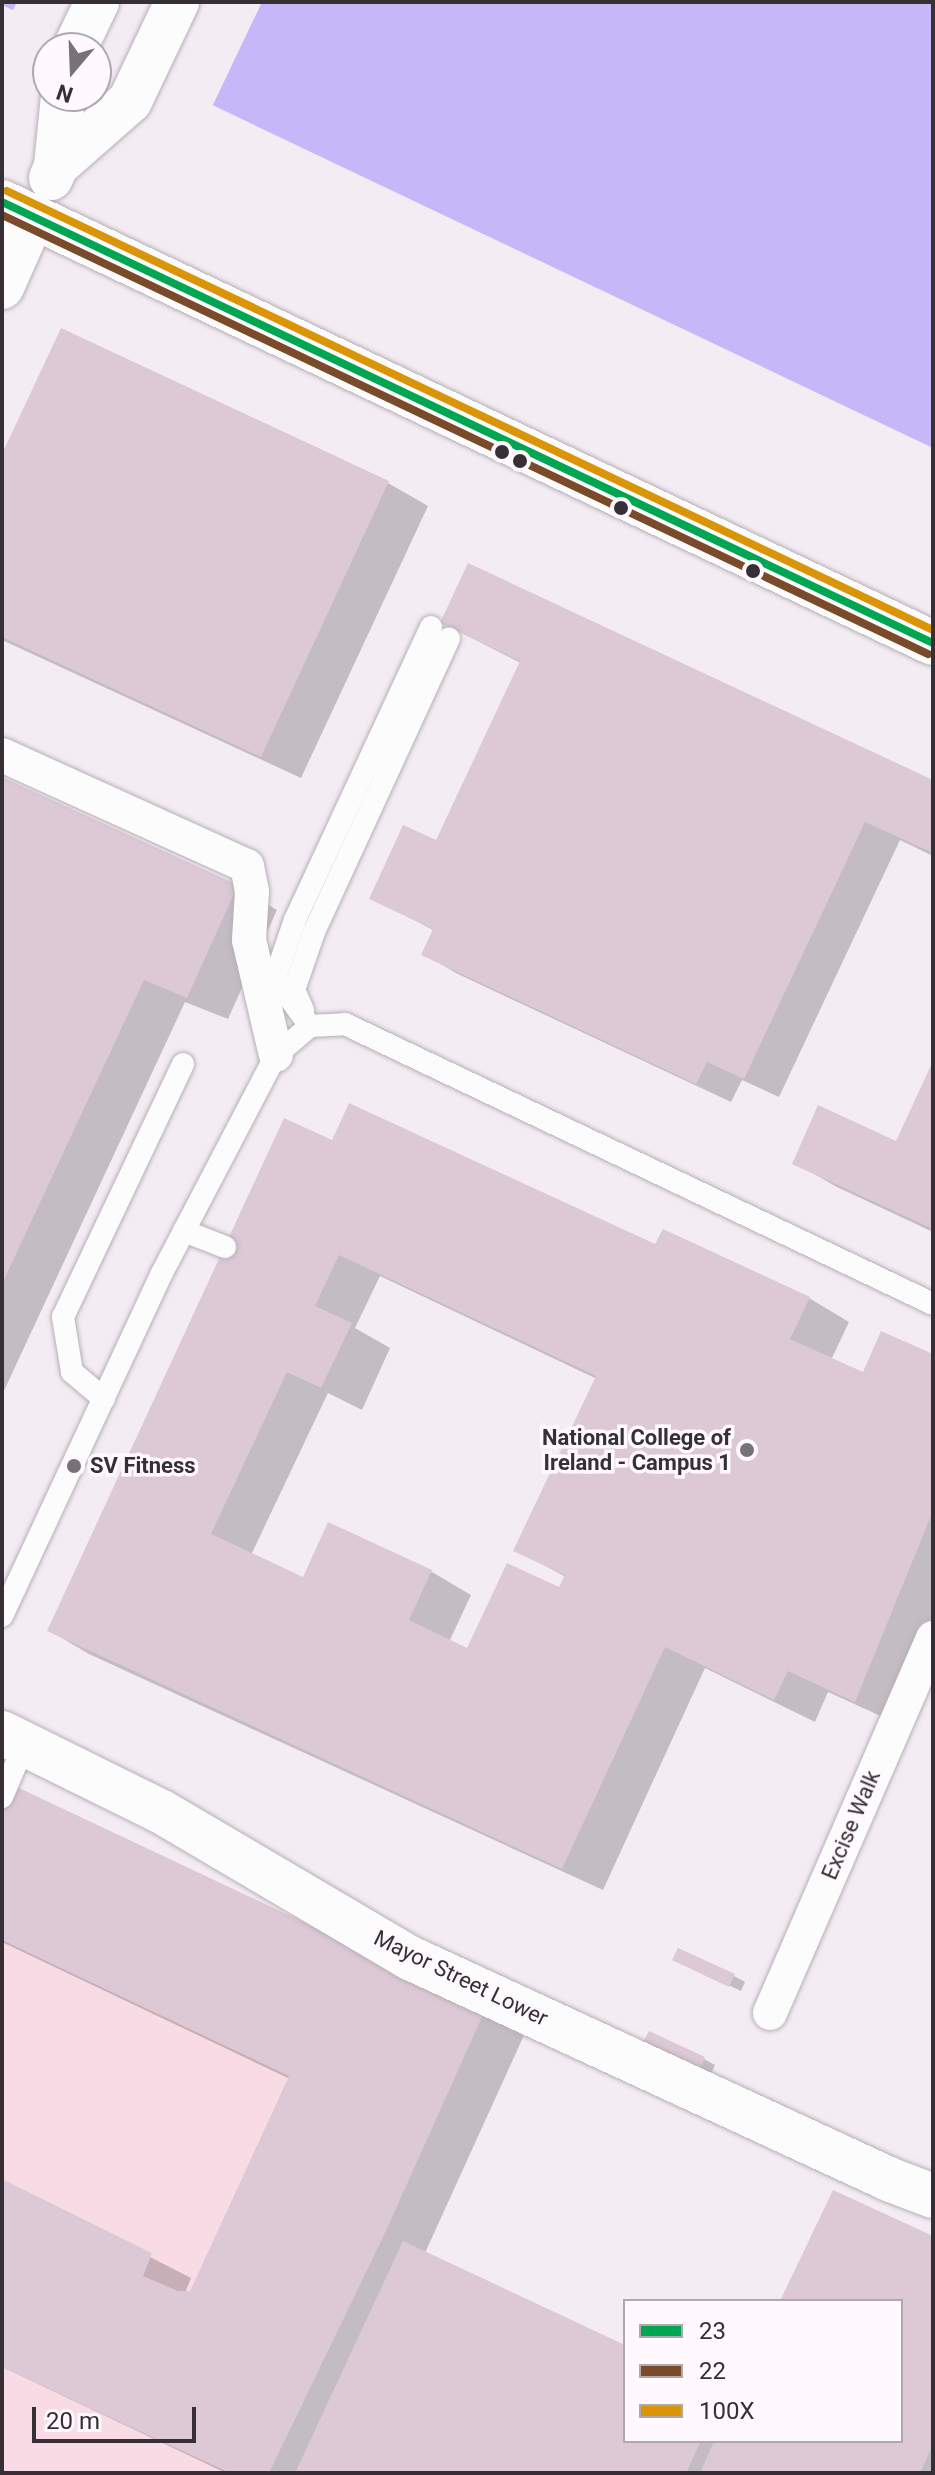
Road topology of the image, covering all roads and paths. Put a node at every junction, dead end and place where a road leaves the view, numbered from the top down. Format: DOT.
graph roads {
  1 [pos="97,2"];
  2 [pos="177,2"];
  3 [pos="83,32"];
  4 [pos="61,112"];
  5 [pos="56,166"];
  6 [pos="18,209"];
  7 [pos="2,287"];
  8 [pos="440,633"];
  9 [pos="933,643"];
  10 [pos="2,755"];
  11 [pos="310,1026"];
  12 [pos="276,1055"];
  13 [pos="183,1064"];
  14 [pos="184,1231"];
  15 [pos="225,1247"];
  16 [pos="933,1304"];
  17 [pos="104,1399"];
  18 [pos="2,1616"];
  19 [pos="933,1638"];
  20 [pos="13,1739"];
  21 [pos="2,1797"];
  22 [pos="770,2013"];
  23 [pos="933,2196"];
  1 -- 3 [label="main road"];
  2 -- 5 [label="main road"];
  4 -- 5 [label="main road"];
  5 -- 6 [label="main road"];
  6 -- 7 [label="main road"];
  6 -- 9 [label="main road"];
  8 -- 11 [label="lane"];
  10 -- 12 [label="street"];
  11 -- 12 [label="lane"];
  11 -- 16 [label="lane"];
  12 -- 14 [label="lane"];
  13 -- 17 [label="lane"];
  14 -- 15 [label="lane"];
  14 -- 17 [label="lane"];
  17 -- 18 [label="lane"];
  19 -- 22 [label="street, Excise Walk"];
  20 -- 21 [label="lane"];
  20 -- 23 [label="main road, Mayor Street Lower"];
}
